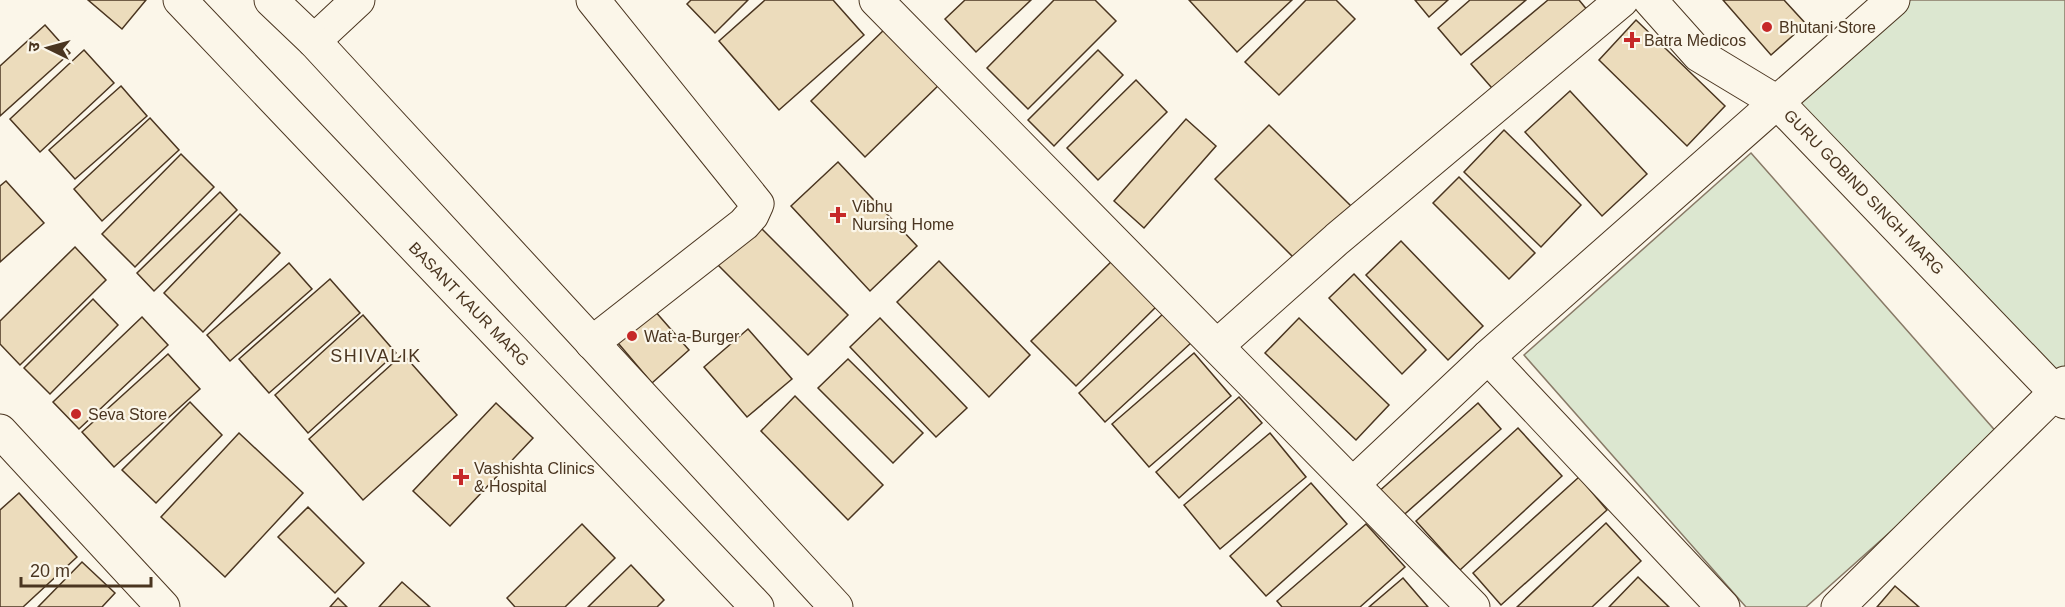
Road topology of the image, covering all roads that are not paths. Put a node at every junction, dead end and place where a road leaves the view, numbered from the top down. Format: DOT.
graph roads {
  1 [pos="180,0"];
  2 [pos="272,0"];
  3 [pos="358,0"];
  4 [pos="593,0"];
  5 [pos="876,0"];
  6 [pos="1622,0"];
  7 [pos="1650,0"];
  8 [pos="1893,0"];
  9 [pos="314,40"];
  10 [pos="1777,102"];
  11 [pos="592,343"];
  12 [pos="1218,345"];
  13 [pos="1488,357"];
  14 [pos="2062,392"];
  15 [pos="0,431"];
  16 [pos="1353,484"];
  17 [pos="162,607"];
  18 [pos="757,607"];
  19 [pos="836,607"];
  20 [pos="1473,607"];
  21 [pos="1723,607"];
  22 [pos="1838,607"];
  1 -- 18 [label="street, BASANT KAUR MARG"];
  2 -- 9 [label="street"];
  3 -- 9 [label="street"];
  4 -- 11 [label="street"];
  5 -- 12 [label="street"];
  6 -- 12 [label="street"];
  7 -- 10 [label="street, GURU GOBIND SINGH MARG"];
  8 -- 10 [label="street"];
  9 -- 11 [label="street"];
  10 -- 13 [label="street"];
  10 -- 14 [label="street, GURU GOBIND SINGH MARG"];
  11 -- 19 [label="street"];
  12 -- 16 [label="street"];
  13 -- 16 [label="street"];
  13 -- 21 [label="street"];
  14 -- 22 [label="street"];
  15 -- 17 [label="street"];
  16 -- 20 [label="street"];
}
